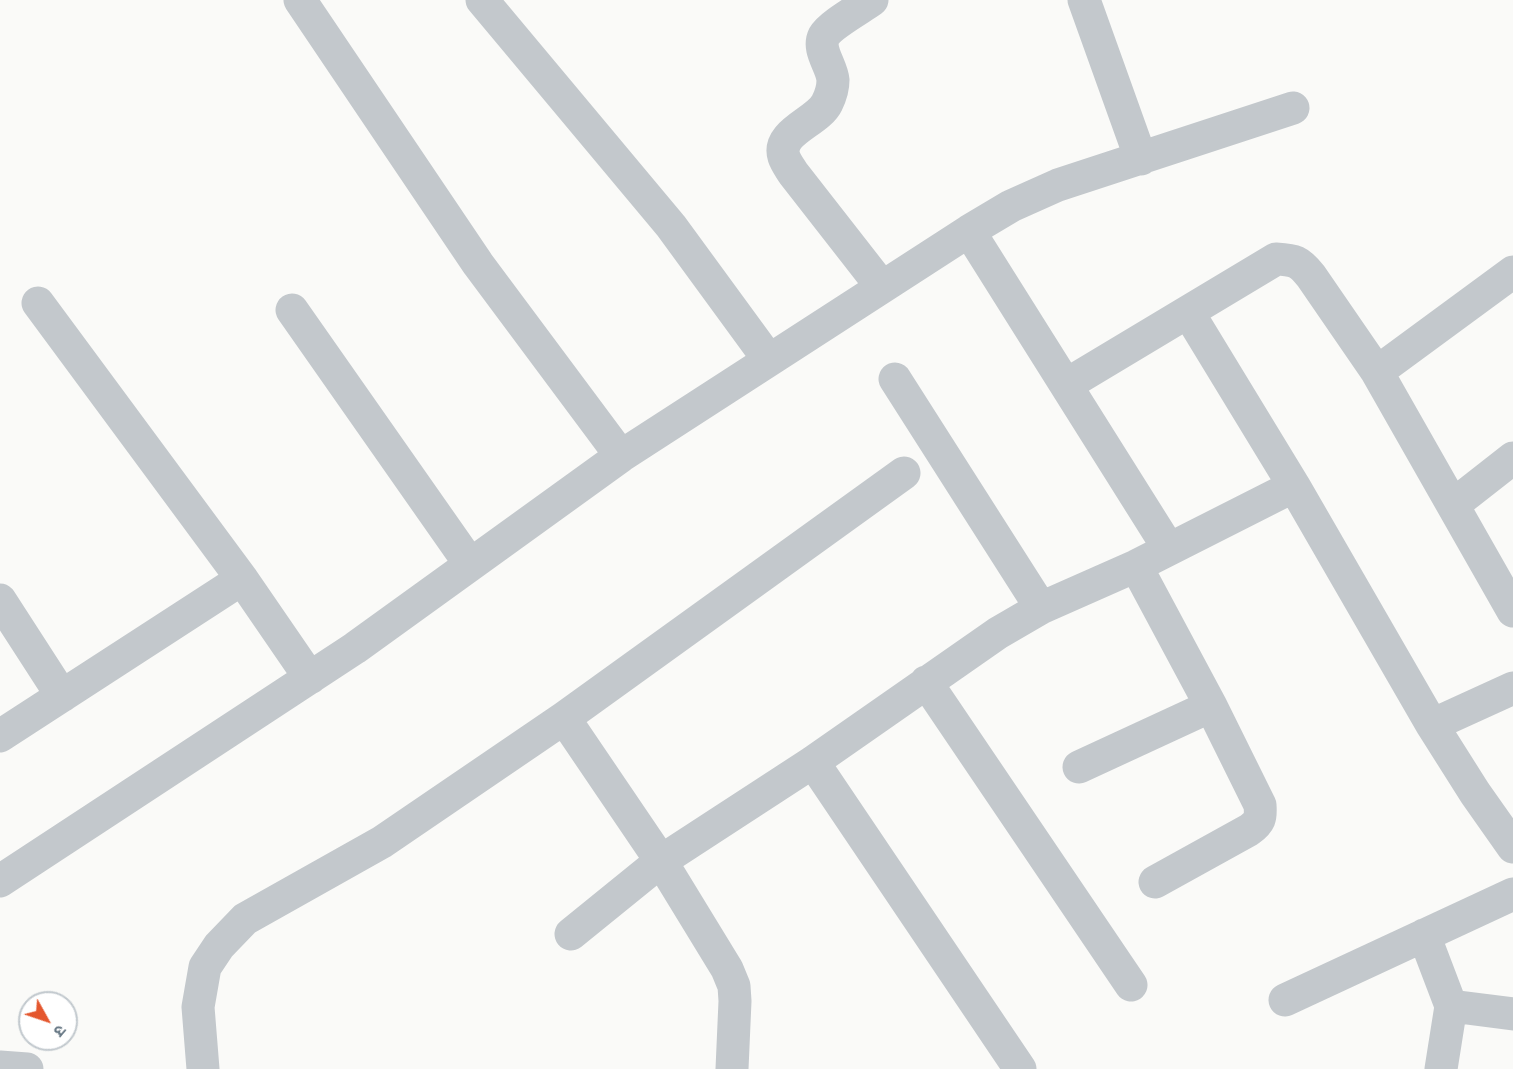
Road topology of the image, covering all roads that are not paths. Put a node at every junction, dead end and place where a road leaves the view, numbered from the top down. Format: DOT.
graph roads {
  1 [pos="300,0"];
  2 [pos="482,0"];
  3 [pos="872,0"];
  4 [pos="1084,0"];
  5 [pos="1293,108"];
  6 [pos="1141,159"];
  7 [pos="969,231"];
  8 [pos="1513,272"];
  9 [pos="882,288"];
  10 [pos="39,303"];
  11 [pos="292,310"];
  12 [pos="1188,312"];
  13 [pos="769,360"];
  14 [pos="1377,372"];
  15 [pos="895,379"];
  16 [pos="1066,385"];
  17 [pos="621,456"];
  18 [pos="1513,458"];
  19 [pos="904,473"];
  20 [pos="1294,486"];
  21 [pos="1453,505"];
  22 [pos="1168,549"];
  23 [pos="470,564"];
  24 [pos="1136,566"];
  25 [pos="242,579"];
  26 [pos="0,600"];
  27 [pos="1041,608"];
  28 [pos="1513,611"];
  29 [pos="310,678"];
  30 [pos="926,682"];
  31 [pos="1513,687"];
  32 [pos="62,696"];
  33 [pos="1211,706"];
  34 [pos="564,718"];
  35 [pos="1432,725"];
  36 [pos="0,736"];
  37 [pos="813,762"];
  38 [pos="1079,767"];
  39 [pos="1513,847"];
  40 [pos="661,861"];
  41 [pos="0,881"];
  42 [pos="1155,882"];
  43 [pos="1513,894"];
  44 [pos="571,934"];
  45 [pos="1424,936"];
  46 [pos="1131,985"];
  47 [pos="1285,1000"];
  48 [pos="1451,1006"];
  49 [pos="1513,1014"];
  50 [pos="0,1067"];
  51 [pos="27,1069"];
  52 [pos="203,1069"];
  53 [pos="732,1069"];
  54 [pos="1020,1069"];
  55 [pos="1441,1069"];
  1 -- 17 [label="street"];
  2 -- 13 [label="street"];
  3 -- 9 [label="street"];
  4 -- 6 [label="street"];
  5 -- 6 [label="street"];
  6 -- 7 [label="street"];
  7 -- 9 [label="street"];
  7 -- 16 [label="street"];
  8 -- 14 [label="street"];
  9 -- 13 [label="street"];
  10 -- 25 [label="street"];
  11 -- 23 [label="street"];
  12 -- 14 [label="street"];
  12 -- 16 [label="street"];
  12 -- 20 [label="street"];
  13 -- 17 [label="street"];
  14 -- 21 [label="street"];
  15 -- 27 [label="street"];
  16 -- 22 [label="street"];
  17 -- 23 [label="street"];
  18 -- 21 [label="street"];
  19 -- 34 [label="street"];
  20 -- 22 [label="street"];
  20 -- 35 [label="street"];
  21 -- 28 [label="street"];
  22 -- 24 [label="street"];
  23 -- 29 [label="street"];
  24 -- 27 [label="street"];
  24 -- 33 [label="street"];
  25 -- 29 [label="street"];
  25 -- 32 [label="street"];
  26 -- 32 [label="street"];
  27 -- 30 [label="street"];
  29 -- 41 [label="street"];
  30 -- 37 [label="street"];
  30 -- 46 [label="street"];
  31 -- 35 [label="street"];
  32 -- 36 [label="street"];
  33 -- 38 [label="street"];
  33 -- 42 [label="street"];
  34 -- 40 [label="street"];
  34 -- 52 [label="street"];
  35 -- 39 [label="street"];
  37 -- 40 [label="street"];
  37 -- 54 [label="street"];
  40 -- 44 [label="street"];
  40 -- 53 [label="street"];
  43 -- 45 [label="street"];
  45 -- 47 [label="street"];
  45 -- 48 [label="street"];
  48 -- 49 [label="street"];
  48 -- 55 [label="street"];
  50 -- 51 [label="street"];
}
